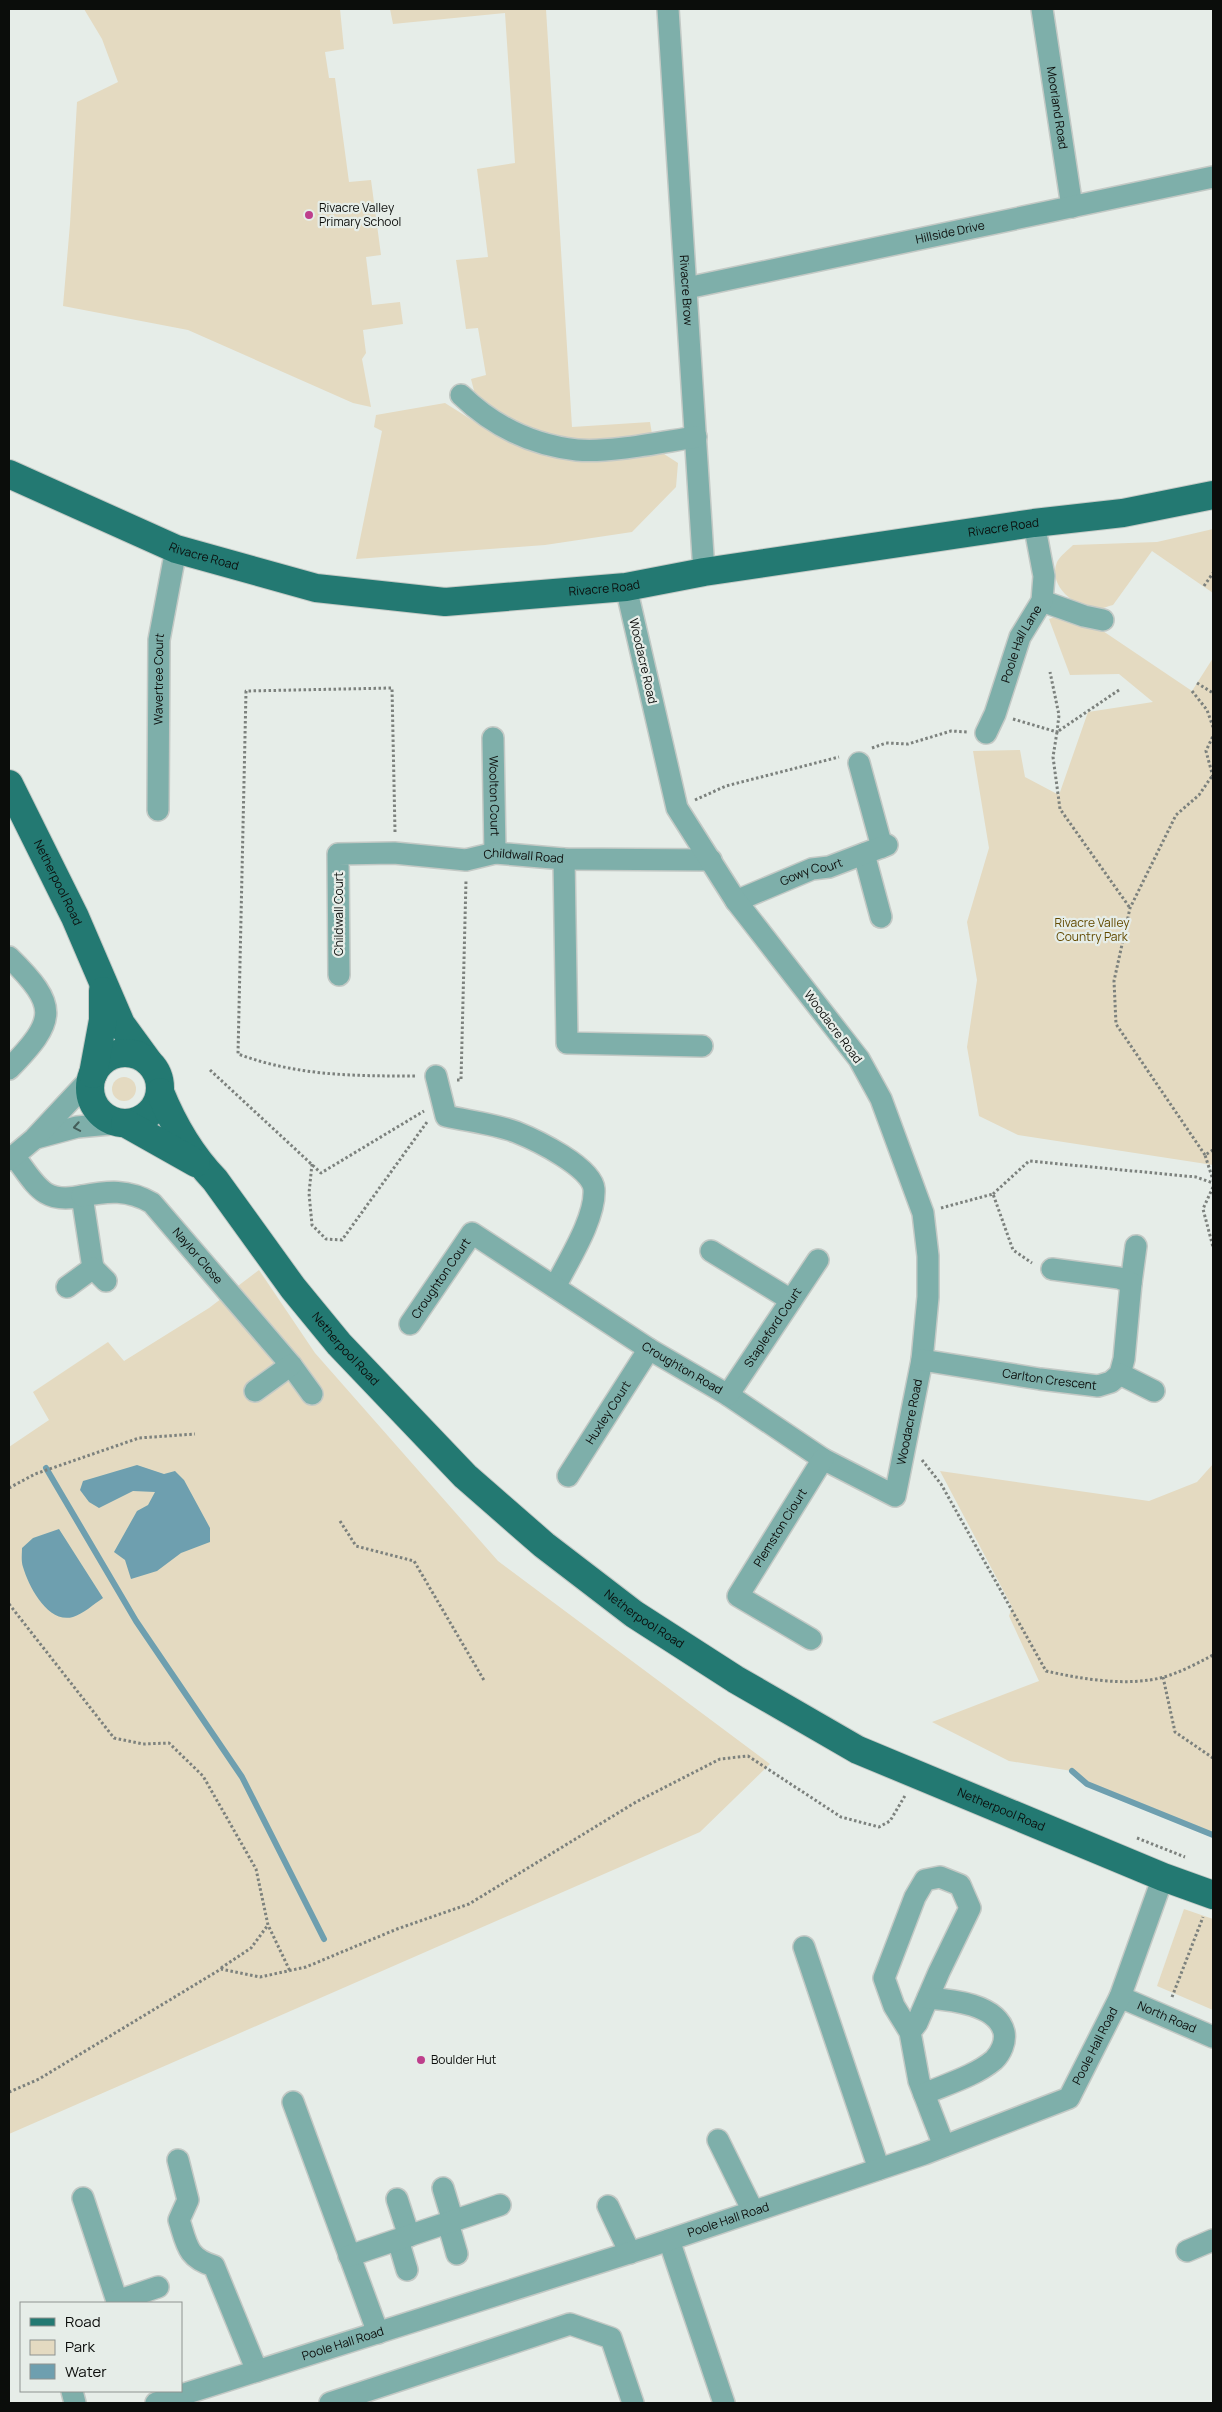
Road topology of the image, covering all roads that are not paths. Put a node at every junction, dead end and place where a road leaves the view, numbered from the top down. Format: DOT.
graph roads {
  1 [pos="668,9"];
  2 [pos="1042,9"];
  3 [pos="1213,177"];
  4 [pos="1072,207"];
  5 [pos="687,288"];
  6 [pos="461,395"];
  7 [pos="696,437"];
  8 [pos="9,474"];
  9 [pos="1213,495"];
  10 [pos="1034,523"];
  11 [pos="176,548"];
  12 [pos="704,572"];
  13 [pos="626,587"];
  14 [pos="1042,601"];
  15 [pos="1103,620"];
  16 [pos="990,724"];
  17 [pos="492,738"];
  18 [pos="856,756"];
  19 [pos="9,784"];
  20 [pos="158,810"];
  21 [pos="878,849"];
  22 [pos="495,853"];
  23 [pos="338,854"];
  24 [pos="564,859"];
  25 [pos="710,860"];
  26 [pos="736,901"];
  27 [pos="881,917"];
  28 [pos="9,957"];
  29 [pos="339,975"];
  30 [pos="104,982"];
  31 [pos="702,1046"];
  32 [pos="148,1061"];
  33 [pos="9,1069"];
  34 [pos="92,1076"];
  35 [pos="436,1076"];
  36 [pos="160,1092"];
  37 [pos="123,1123"];
  38 [pos="34,1139"];
  39 [pos="11,1158"];
  40 [pos="204,1168"];
  41 [pos="82,1196"];
  42 [pos="472,1233"];
  43 [pos="1136,1246"];
  44 [pos="712,1251"];
  45 [pos="818,1260"];
  46 [pos="1052,1269"];
  47 [pos="1131,1283"];
  48 [pos="67,1287"];
  49 [pos="555,1287"];
  50 [pos="791,1300"];
  51 [pos="410,1324"];
  52 [pos="650,1349"];
  53 [pos="922,1360"];
  54 [pos="290,1365"];
  55 [pos="1120,1374"];
  56 [pos="255,1391"];
  57 [pos="1154,1391"];
  58 [pos="312,1394"];
  59 [pos="728,1395"];
  60 [pos="823,1459"];
  61 [pos="568,1476"];
  62 [pos="895,1496"];
  63 [pos="811,1639"];
  64 [pos="1163,1878"];
  65 [pos="1212,1895"];
  66 [pos="804,1947"];
  67 [pos="1120,1997"];
  68 [pos="928,1998"];
  69 [pos="910,2032"];
  70 [pos="1213,2037"];
  71 [pos="924,2094"];
  72 [pos="293,2102"];
  73 [pos="718,2140"];
  74 [pos="944,2146"];
  75 [pos="178,2160"];
  76 [pos="878,2169"];
  77 [pos="442,2188"];
  78 [pos="83,2198"];
  79 [pos="397,2199"];
  80 [pos="500,2206"];
  81 [pos="608,2206"];
  82 [pos="753,2212"];
  83 [pos="450,2222"];
  84 [pos="404,2238"];
  85 [pos="669,2240"];
  86 [pos="1213,2240"];
  87 [pos="1187,2251"];
  88 [pos="630,2253"];
  89 [pos="457,2254"];
  90 [pos="349,2256"];
  91 [pos="407,2270"];
  92 [pos="158,2287"];
  93 [pos="118,2302"];
  94 [pos="378,2333"];
  95 [pos="257,2371"];
  96 [pos="156,2403"];
  97 [pos="330,2403"];
  98 [pos="634,2403"];
  99 [pos="724,2403"];
  1 -- 5 [label="street, Rivacre Brow"];
  2 -- 4 [label="street, Moorland Road"];
  3 -- 4 [label="street, Hillside Drive"];
  4 -- 5 [label="street, Hillside Drive"];
  5 -- 7 [label="street, Rivacre Brow"];
  6 -- 7 [label="street"];
  7 -- 12 [label="street, Rivacre Brow"];
  8 -- 11 [label="main road, Rivacre Road"];
  9 -- 10 [label="main road, Rivacre Road"];
  10 -- 12 [label="main road, Rivacre Road"];
  10 -- 14 [label="street, Poole Hall Lane"];
  11 -- 13 [label="main road, Rivacre Road"];
  11 -- 20 [label="street, Wavertree Court"];
  12 -- 13 [label="main road, Rivacre Road"];
  13 -- 25 [label="street, Woodacre Road"];
  14 -- 15 [label="street"];
  14 -- 16 [label="street, Poole Hall Lane"];
  17 -- 22 [label="street, Woolton Court"];
  18 -- 21 [label="street"];
  19 -- 30 [label="main road, Netherpool Road"];
  21 -- 26 [label="street, Gowy Court"];
  21 -- 27 [label="street"];
  22 -- 23 [label="street, Childwall Road"];
  22 -- 24 [label="street, Childwall Road"];
  23 -- 29 [label="street, Childwall Court"];
  24 -- 25 [label="street, Childwall Road"];
  24 -- 31 [label="street"];
  25 -- 26 [label="street, Woodacre Road"];
  26 -- 53 [label="street, Woodacre Road"];
  28 -- 33 [label="street"];
  30 -- 32 [label="main road, Netherpool Road"];
  30 -- 34 [label="main road, Netherpool Road"];
  32 -- 34 [label="main road"];
  32 -- 36 [label="main road"];
  34 -- 37 [label="main road"];
  34 -- 38 [label="street"];
  35 -- 49 [label="street"];
  36 -- 37 [label="main road"];
  36 -- 40 [label="main road, Netherpool Road"];
  37 -- 38 [label="street, one-way"];
  37 -- 40 [label="main road, Netherpool Road"];
  38 -- 39 [label="street"];
  39 -- 41 [label="street, Naylor Close"];
  40 -- 64 [label="main road, Netherpool Road"];
  41 -- 48 [label="street"];
  41 -- 54 [label="street, Naylor Close"];
  42 -- 49 [label="street, Croughton Road"];
  42 -- 51 [label="street, Croughton Court"];
  43 -- 47 [label="street"];
  44 -- 50 [label="street"];
  45 -- 50 [label="street, Stapleford Court"];
  46 -- 47 [label="street"];
  47 -- 55 [label="street"];
  49 -- 52 [label="street, Croughton Road"];
  50 -- 59 [label="street, Stapleford Court"];
  52 -- 59 [label="street, Croughton Road"];
  52 -- 61 [label="street, Huxley Court"];
  53 -- 55 [label="street, Carlton Crescent"];
  53 -- 62 [label="street, Woodacre Road"];
  54 -- 56 [label="street"];
  54 -- 58 [label="street, Naylor Close"];
  55 -- 57 [label="street"];
  59 -- 60 [label="street, Croughton Road"];
  60 -- 62 [label="street, Croughton Road"];
  60 -- 63 [label="street, Plemston Ciourt"];
  64 -- 65 [label="main road, Netherpool Road"];
  64 -- 67 [label="street, Poole Hall Road"];
  66 -- 76 [label="street"];
  67 -- 70 [label="street, North Road"];
  67 -- 74 [label="street, Poole Hall Road"];
  68 -- 69 [label="street"];
  68 -- 69 [label="street"];
  68 -- 71 [label="street"];
  69 -- 71 [label="street"];
  71 -- 74 [label="street"];
  72 -- 90 [label="street"];
  73 -- 82 [label="street"];
  74 -- 76 [label="street, Poole Hall Road"];
  75 -- 95 [label="street"];
  76 -- 82 [label="street, Poole Hall Road"];
  77 -- 83 [label="street"];
  78 -- 93 [label="street"];
  79 -- 84 [label="street"];
  80 -- 83 [label="street"];
  81 -- 88 [label="street"];
  82 -- 85 [label="street, Poole Hall Road"];
  83 -- 84 [label="street"];
  83 -- 89 [label="street"];
  84 -- 90 [label="street"];
  84 -- 91 [label="street"];
  85 -- 88 [label="street, Poole Hall Road"];
  85 -- 99 [label="street"];
  86 -- 87 [label="street"];
  88 -- 94 [label="street, Poole Hall Road"];
  90 -- 94 [label="street"];
  92 -- 93 [label="street"];
  94 -- 95 [label="street, Poole Hall Road"];
  95 -- 96 [label="street, Poole Hall Road"];
  97 -- 98 [label="street"];
}
